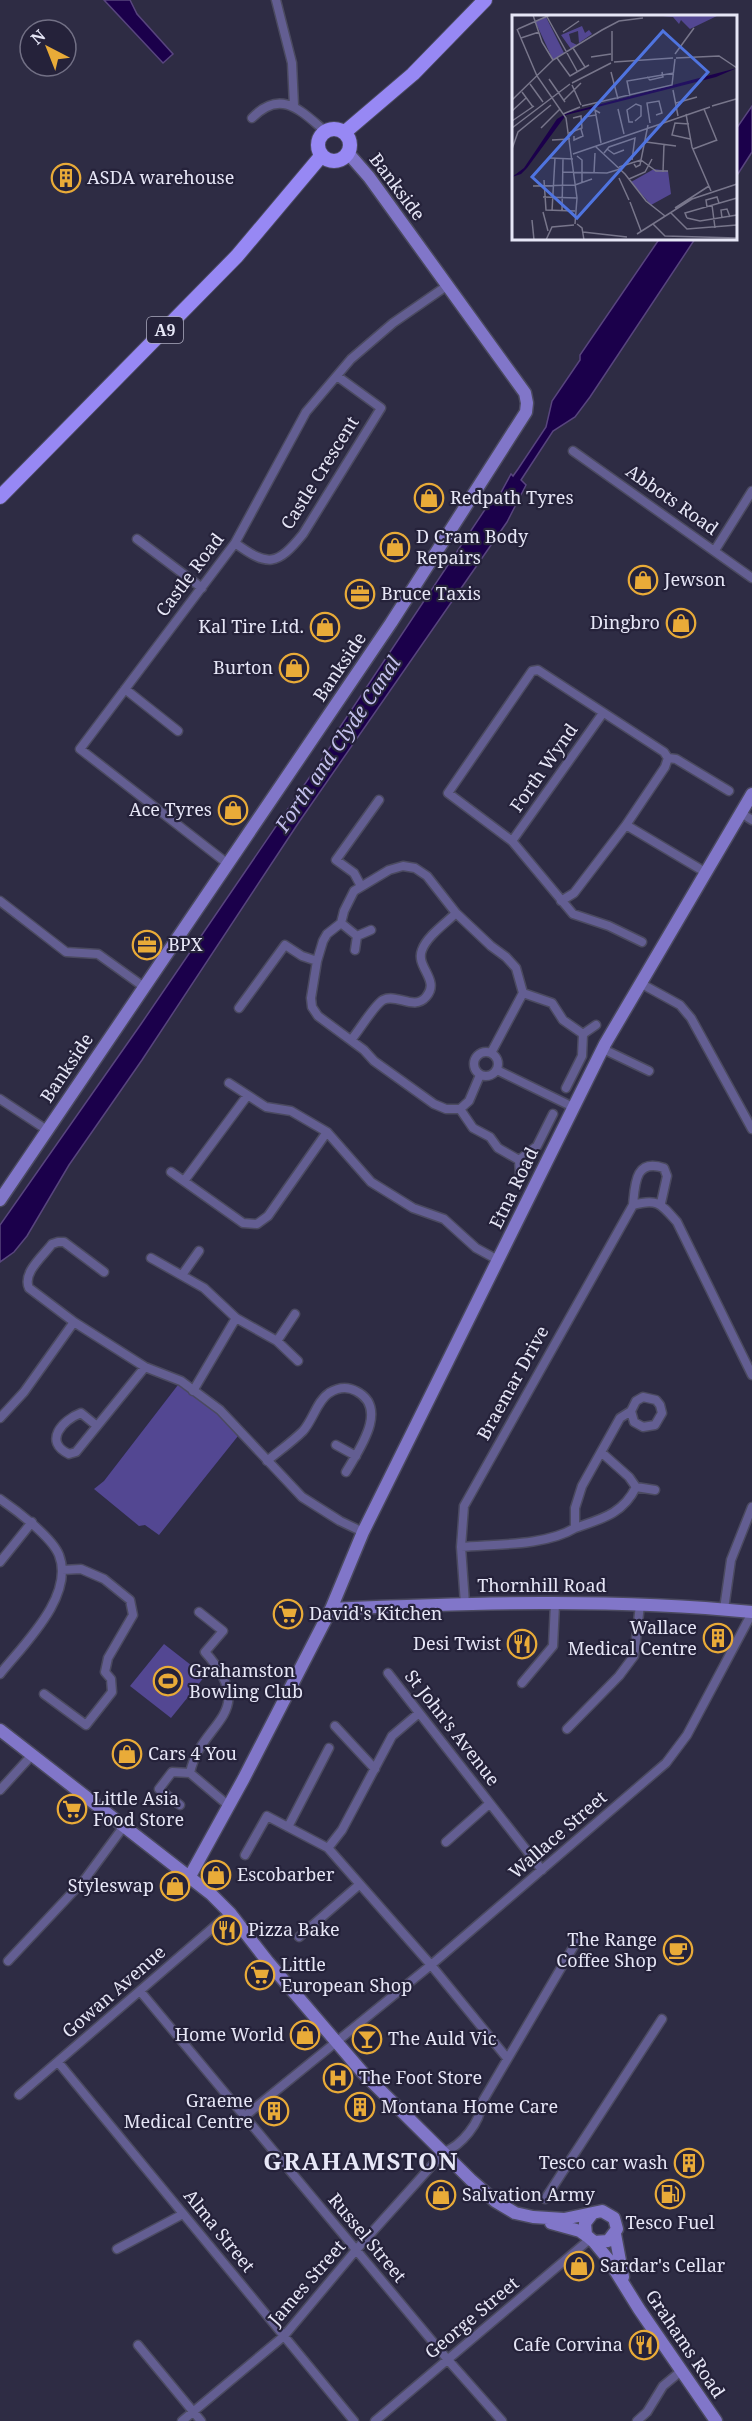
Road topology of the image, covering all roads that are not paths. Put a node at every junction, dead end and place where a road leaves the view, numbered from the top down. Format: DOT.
graph roads {
  1 [pos="276,0"];
  2 [pos="485,0"];
  3 [pos="294,105"];
  4 [pos="252,118"];
  5 [pos="325,130"];
  6 [pos="345,132"];
  7 [pos="348,153"];
  8 [pos="321,156"];
  9 [pos="448,285"];
  10 [pos="337,376"];
  11 [pos="573,451"];
  12 [pos="752,491"];
  13 [pos="0,497"];
  14 [pos="137,539"];
  15 [pos="236,543"];
  16 [pos="715,550"];
  17 [pos="752,578"];
  18 [pos="202,588"];
  19 [pos="125,689"];
  20 [pos="603,713"];
  21 [pos="177,731"];
  22 [pos="668,758"];
  23 [pos="729,791"];
  24 [pos="752,795"];
  25 [pos="379,800"];
  26 [pos="741,813"];
  27 [pos="752,820"];
  28 [pos="626,825"];
  29 [pos="512,841"];
  30 [pos="228,864"];
  31 [pos="705,872"];
  32 [pos="361,886"];
  33 [pos="0,901"];
  34 [pos="561,901"];
  35 [pos="456,913"];
  36 [pos="341,923"];
  37 [pos="371,930"];
  38 [pos="357,936"];
  39 [pos="642,942"];
  40 [pos="355,950"];
  41 [pos="317,961"];
  42 [pos="640,983"];
  43 [pos="144,987"];
  44 [pos="523,993"];
  45 [pos="239,1008"];
  46 [pos="596,1025"];
  47 [pos="583,1034"];
  48 [pos="351,1040"];
  49 [pos="603,1049"];
  50 [pos="491,1053"];
  51 [pos="497,1070"];
  52 [pos="649,1071"];
  53 [pos="480,1075"];
  54 [pos="229,1083"];
  55 [pos="566,1088"];
  56 [pos="247,1096"];
  57 [pos="0,1099"];
  58 [pos="573,1107"];
  59 [pos="460,1109"];
  60 [pos="553,1114"];
  61 [pos="752,1129"];
  62 [pos="47,1130"];
  63 [pos="327,1132"];
  64 [pos="519,1160"];
  65 [pos="171,1172"];
  66 [pos="520,1175"];
  67 [pos="184,1181"];
  68 [pos="0,1200"];
  69 [pos="661,1203"];
  70 [pos="633,1205"];
  71 [pos="199,1251"];
  72 [pos="151,1258"];
  73 [pos="498,1260"];
  74 [pos="104,1272"];
  75 [pos="182,1275"];
  76 [pos="295,1314"];
  77 [pos="236,1318"];
  78 [pos="75,1322"];
  79 [pos="277,1341"];
  80 [pos="298,1361"];
  81 [pos="145,1367"];
  82 [pos="752,1375"];
  83 [pos="193,1391"];
  84 [pos="631,1412"];
  85 [pos="1,1416"];
  86 [pos="97,1426"];
  87 [pos="336,1445"];
  88 [pos="600,1452"];
  89 [pos="356,1456"];
  90 [pos="267,1461"];
  91 [pos="346,1473"];
  92 [pos="636,1487"];
  93 [pos="655,1490"];
  94 [pos="0,1498"];
  95 [pos="752,1507"];
  96 [pos="32,1522"];
  97 [pos="575,1528"];
  98 [pos="363,1532"];
  99 [pos="461,1547"];
  100 [pos="0,1562"];
  101 [pos="62,1570"];
  102 [pos="465,1604"];
  103 [pos="555,1604"];
  104 [pos="640,1605"];
  105 [pos="331,1609"];
  106 [pos="724,1610"];
  107 [pos="199,1612"];
  108 [pos="752,1612"];
  109 [pos="388,1673"];
  110 [pos="0,1674"];
  111 [pos="522,1683"];
  112 [pos="44,1694"];
  113 [pos="419,1713"];
  114 [pos="335,1726"];
  115 [pos="567,1729"];
  116 [pos="0,1730"];
  117 [pos="329,1748"];
  118 [pos="32,1755"];
  119 [pos="375,1769"];
  120 [pos="190,1773"];
  121 [pos="0,1791"];
  122 [pos="489,1804"];
  123 [pos="180,1805"];
  124 [pos="229,1806"];
  125 [pos="124,1827"];
  126 [pos="288,1827"];
  127 [pos="446,1842"];
  128 [pos="328,1848"];
  129 [pos="245,1855"];
  130 [pos="542,1870"];
  131 [pos="190,1876"];
  132 [pos="360,1884"];
  133 [pos="230,1913"];
  134 [pos="299,1937"];
  135 [pos="578,1939"];
  136 [pos="8,1961"];
  137 [pos="431,1965"];
  138 [pos="140,1991"];
  139 [pos="662,2019"];
  140 [pos="336,2040"];
  141 [pos="507,2058"];
  142 [pos="58,2062"];
  143 [pos="20,2095"];
  144 [pos="245,2116"];
  145 [pos="444,2152"];
  146 [pos="545,2199"];
  147 [pos="183,2214"];
  148 [pos="592,2214"];
  149 [pos="533,2217"];
  150 [pos="615,2234"];
  151 [pos="590,2239"];
  152 [pos="117,2249"];
  153 [pos="356,2250"];
  154 [pos="626,2287"];
  155 [pos="284,2336"];
  156 [pos="138,2345"];
  157 [pos="448,2360"];
  158 [pos="681,2371"];
  159 [pos="193,2412"];
  160 [pos="182,2421"];
  161 [pos="201,2421"];
  162 [pos="354,2421"];
  163 [pos="375,2421"];
  164 [pos="502,2421"];
  165 [pos="637,2421"];
  166 [pos="716,2421"];
  1 -- 3 [label="street"];
  2 -- 6 [label="main road"];
  3 -- 4 [label="street"];
  3 -- 5 [label="street"];
  5 -- 6 [label="main road"];
  5 -- 8 [label="main road"];
  6 -- 7 [label="main road"];
  7 -- 8 [label="main road"];
  7 -- 9 [label="street, Bankside"];
  8 -- 13 [label="main road, A9"];
  9 -- 10 [label="street, Castle Road"];
  9 -- 30 [label="street, Bankside"];
  10 -- 15 [label="street, Castle Road"];
  10 -- 15 [label="street, Castle Crescent"];
  11 -- 16 [label="street, Abbots Road"];
  12 -- 16 [label="street"];
  14 -- 18 [label="street"];
  15 -- 18 [label="street, Castle Road"];
  16 -- 17 [label="street, Abbots Road"];
  18 -- 19 [label="street, Castle Road"];
  19 -- 21 [label="street"];
  19 -- 30 [label="street, Castle Road"];
  20 -- 22 [label="street, Forth Wynd"];
  20 -- 29 [label="street, Forth Wynd"];
  20 -- 29 [label="street, Forth Wynd"];
  22 -- 23 [label="street, Forth Wynd"];
  22 -- 28 [label="street"];
  24 -- 26 [label="street, Etna Road"];
  25 -- 32 [label="street"];
  26 -- 27 [label="street"];
  26 -- 31 [label="street, Etna Road"];
  28 -- 31 [label="street"];
  28 -- 34 [label="street"];
  29 -- 34 [label="street"];
  30 -- 43 [label="street, Bankside"];
  31 -- 42 [label="street, Etna Road"];
  32 -- 35 [label="street"];
  32 -- 36 [label="street"];
  33 -- 43 [label="street"];
  34 -- 39 [label="street"];
  35 -- 44 [label="street"];
  35 -- 48 [label="street"];
  36 -- 38 [label="street"];
  36 -- 41 [label="street"];
  37 -- 38 [label="street"];
  38 -- 40 [label="street"];
  41 -- 45 [label="street"];
  41 -- 48 [label="street"];
  42 -- 49 [label="street, Etna Road"];
  42 -- 61 [label="street"];
  43 -- 62 [label="street, Bankside"];
  44 -- 47 [label="street"];
  44 -- 50 [label="street"];
  46 -- 47 [label="street"];
  47 -- 55 [label="street"];
  48 -- 59 [label="street"];
  49 -- 52 [label="street"];
  49 -- 58 [label="street, Etna Road"];
  50 -- 51 [label="street"];
  50 -- 53 [label="street"];
  51 -- 53 [label="street"];
  51 -- 58 [label="street"];
  53 -- 59 [label="street"];
  54 -- 56 [label="street"];
  56 -- 63 [label="street"];
  56 -- 67 [label="street"];
  57 -- 62 [label="street"];
  58 -- 73 [label="street, Etna Road"];
  59 -- 64 [label="street"];
  60 -- 64 [label="street"];
  62 -- 68 [label="street, Bankside"];
  63 -- 67 [label="street"];
  63 -- 73 [label="street"];
  64 -- 66 [label="street"];
  65 -- 67 [label="street"];
  69 -- 70 [label="street"];
  69 -- 70 [label="street, Braemar Drive"];
  69 -- 82 [label="street"];
  70 -- 99 [label="street, Braemar Drive"];
  71 -- 75 [label="street"];
  72 -- 75 [label="street"];
  73 -- 98 [label="street, Etna Road"];
  74 -- 78 [label="street"];
  75 -- 77 [label="street"];
  76 -- 79 [label="street"];
  77 -- 79 [label="street"];
  77 -- 83 [label="street"];
  78 -- 81 [label="street"];
  78 -- 85 [label="street"];
  79 -- 80 [label="street"];
  81 -- 83 [label="street"];
  81 -- 86 [label="street"];
  83 -- 90 [label="street"];
  84 -- 88 [label="street"];
  86 -- 86 [label="street"];
  87 -- 89 [label="street"];
  88 -- 92 [label="street"];
  88 -- 97 [label="street"];
  89 -- 90 [label="street"];
  89 -- 91 [label="street"];
  90 -- 98 [label="street"];
  92 -- 93 [label="street"];
  92 -- 97 [label="street"];
  94 -- 96 [label="street"];
  95 -- 106 [label="street"];
  96 -- 100 [label="street"];
  96 -- 101 [label="street"];
  97 -- 99 [label="street"];
  98 -- 105 [label="street, Etna Road"];
  99 -- 102 [label="street, Braemar Drive"];
  101 -- 110 [label="street"];
  101 -- 112 [label="street"];
  102 -- 103 [label="street, Thornhill Road"];
  102 -- 105 [label="street, Thornhill Road"];
  103 -- 104 [label="street, Thornhill Road"];
  103 -- 111 [label="street"];
  104 -- 106 [label="street, Thornhill Road"];
  104 -- 115 [label="street"];
  105 -- 124 [label="street, Etna Road"];
  106 -- 108 [label="street, Thornhill Road"];
  107 -- 120 [label="street"];
  108 -- 130 [label="street, Wallace Street"];
  109 -- 113 [label="street, St John's Avenue"];
  113 -- 119 [label="street"];
  113 -- 122 [label="street, St John's Avenue"];
  114 -- 119 [label="street"];
  116 -- 118 [label="street"];
  117 -- 126 [label="street"];
  118 -- 121 [label="street"];
  118 -- 125 [label="street"];
  119 -- 128 [label="street"];
  120 -- 123 [label="street"];
  120 -- 124 [label="street"];
  122 -- 127 [label="street, St John's Avenue"];
  122 -- 130 [label="street, St John's Avenue"];
  124 -- 131 [label="street, Etna Road"];
  125 -- 131 [label="street"];
  125 -- 136 [label="street"];
  126 -- 128 [label="street"];
  126 -- 129 [label="street"];
  128 -- 132 [label="street"];
  130 -- 137 [label="street, Wallace Street"];
  131 -- 133 [label="street"];
  132 -- 134 [label="street"];
  132 -- 137 [label="street"];
  133 -- 138 [label="street, Gowan Avenue"];
  133 -- 140 [label="street"];
  135 -- 141 [label="street, James Street"];
  137 -- 140 [label="street, Wallace Street"];
  137 -- 141 [label="street"];
  138 -- 142 [label="street, Gowan Avenue"];
  138 -- 144 [label="street, Russel Street"];
  139 -- 146 [label="street"];
  140 -- 144 [label="street, Wallace Street"];
  140 -- 145 [label="street"];
  141 -- 145 [label="street, James Street"];
  142 -- 143 [label="street, Gowan Avenue"];
  142 -- 147 [label="street, Alma Street"];
  144 -- 153 [label="street, Russel Street"];
  145 -- 149 [label="street"];
  145 -- 153 [label="street, James Street"];
  147 -- 152 [label="street"];
  147 -- 155 [label="street, Alma Street"];
  148 -- 149 [label="street"];
  148 -- 150 [label="street"];
  148 -- 151 [label="street"];
  149 -- 151 [label="street"];
  150 -- 151 [label="street"];
  150 -- 154 [label="street, Grahams Road"];
  151 -- 154 [label="street, Grahams Road"];
  151 -- 157 [label="street, George Street"];
  153 -- 155 [label="street, James Street"];
  153 -- 157 [label="street, Russel Street"];
  154 -- 158 [label="street, Grahams Road"];
  155 -- 159 [label="street, James Street"];
  155 -- 162 [label="street, Alma Street"];
  156 -- 159 [label="street"];
  157 -- 163 [label="street, George Street"];
  157 -- 164 [label="street, Russel Street"];
  158 -- 165 [label="street"];
  158 -- 166 [label="street, Grahams Road"];
  159 -- 160 [label="street, James Street"];
  159 -- 161 [label="street"];
}
